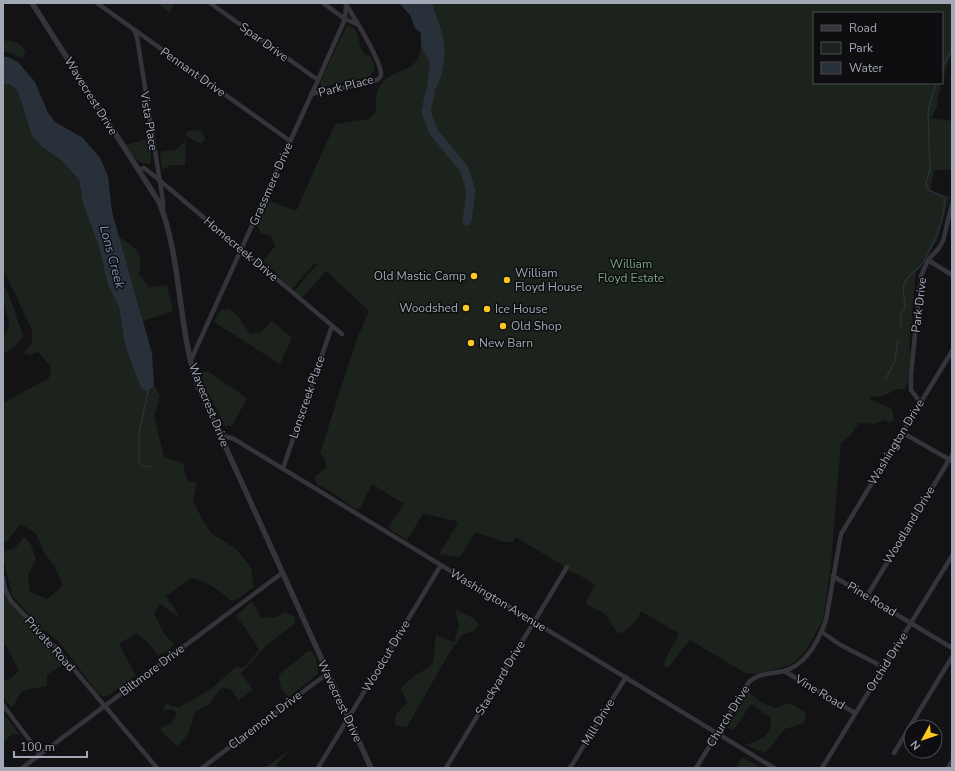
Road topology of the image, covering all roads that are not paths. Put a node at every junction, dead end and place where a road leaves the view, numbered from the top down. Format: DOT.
graph roads {
  1 [pos="32,3"];
  2 [pos="97,3"];
  3 [pos="210,3"];
  4 [pos="323,3"];
  5 [pos="345,4"];
  6 [pos="345,19"];
  7 [pos="358,24"];
  8 [pos="134,30"];
  9 [pos="318,80"];
  10 [pos="312,94"];
  11 [pos="290,141"];
  12 [pos="138,170"];
  13 [pos="158,179"];
  14 [pos="952,204"];
  15 [pos="163,211"];
  16 [pos="951,211"];
  17 [pos="242,250"];
  18 [pos="928,260"];
  19 [pos="952,274"];
  20 [pos="332,326"];
  21 [pos="342,334"];
  22 [pos="952,351"];
  23 [pos="190,362"];
  24 [pos="920,402"];
  25 [pos="903,434"];
  26 [pos="221,435"];
  27 [pos="951,459"];
  28 [pos="283,468"];
  29 [pos="841,534"];
  30 [pos="952,556"];
  31 [pos="441,565"];
  32 [pos="567,567"];
  33 [pos="282,573"];
  34 [pos="833,576"];
  35 [pos="3,578"];
  36 [pos="866,596"];
  37 [pos="534,622"];
  38 [pos="912,622"];
  39 [pos="822,632"];
  40 [pos="952,648"];
  41 [pos="952,657"];
  42 [pos="883,668"];
  43 [pos="784,670"];
  44 [pos="328,673"];
  45 [pos="626,677"];
  46 [pos="3,705"];
  47 [pos="104,706"];
  48 [pos="855,713"];
  49 [pos="348,718"];
  50 [pos="717,733"];
  51 [pos="894,753"];
  52 [pos="40,754"];
  53 [pos="952,761"];
  54 [pos="22,768"];
  55 [pos="157,768"];
  56 [pos="202,768"];
  57 [pos="318,768"];
  58 [pos="371,768"];
  59 [pos="446,768"];
  60 [pos="570,768"];
  61 [pos="696,768"];
  62 [pos="774,768"];
  63 [pos="822,768"];
  64 [pos="948,768"];
  1 -- 12 [label="street, Wavecrest Drive"];
  2 -- 8 [label="street, Pennant Drive"];
  3 -- 9 [label="street, Spar Drive"];
  4 -- 6 [label="street"];
  5 -- 6 [label="street, Grassmere Drive"];
  5 -- 7 [label="street"];
  6 -- 7 [label="street"];
  6 -- 9 [label="street, Grassmere Drive"];
  7 -- 10 [label="street, Park Place"];
  8 -- 11 [label="street, Pennant Drive"];
  8 -- 13 [label="street, Vista Place"];
  9 -- 10 [label="street, Grassmere Drive"];
  10 -- 11 [label="street, Grassmere Drive"];
  11 -- 17 [label="street, Grassmere Drive"];
  12 -- 13 [label="street, Homecreek Drive"];
  12 -- 15 [label="street, Wavecrest Drive"];
  13 -- 15 [label="street, Vista Place"];
  13 -- 17 [label="street, Homecreek Drive"];
  14 -- 16 [label="street, Park Drive"];
  15 -- 23 [label="street, Wavecrest Drive"];
  16 -- 18 [label="street, Park Drive"];
  17 -- 20 [label="street, Homecreek Drive"];
  17 -- 23 [label="street, Grassmere Drive"];
  18 -- 19 [label="street"];
  18 -- 24 [label="street, Park Drive"];
  20 -- 21 [label="street, Homecreek Drive"];
  20 -- 28 [label="street, Lonscreek Place"];
  22 -- 24 [label="street, Washington Drive"];
  23 -- 26 [label="street, Wavecrest Drive"];
  24 -- 25 [label="street, Washington Drive"];
  25 -- 27 [label="street"];
  25 -- 29 [label="street, Washington Drive"];
  26 -- 28 [label="street, Washington Avenue"];
  26 -- 33 [label="street, Wavecrest Drive"];
  27 -- 36 [label="street, Woodland Drive"];
  28 -- 31 [label="street, Washington Avenue"];
  29 -- 34 [label="street, Church Drive"];
  30 -- 38 [label="street, Orchid Drive"];
  31 -- 37 [label="street, Washington Avenue"];
  31 -- 49 [label="street, Woodcut Drive"];
  32 -- 37 [label="street, Stackyard Drive"];
  33 -- 44 [label="street, Wavecrest Drive"];
  33 -- 47 [label="street, Biltmore Drive"];
  34 -- 36 [label="street, Pine Road"];
  34 -- 39 [label="street, Church Drive"];
  35 -- 47 [label="street, Private Road"];
  36 -- 38 [label="street, Pine Road"];
  37 -- 45 [label="street, Washington Avenue"];
  37 -- 59 [label="street, Stackyard Drive"];
  38 -- 40 [label="street, Pine Road"];
  38 -- 42 [label="street, Orchid Drive"];
  39 -- 42 [label="street"];
  39 -- 43 [label="street, Church Drive"];
  41 -- 51 [label="street"];
  42 -- 48 [label="street, Orchid Drive"];
  43 -- 48 [label="street, Vine Road"];
  43 -- 50 [label="street, Church Drive"];
  44 -- 49 [label="street, Wavecrest Drive"];
  44 -- 56 [label="street, Claremont Drive"];
  45 -- 50 [label="street, Washington Avenue"];
  45 -- 60 [label="street, Mill Drive"];
  46 -- 52 [label="street"];
  47 -- 52 [label="street, Biltmore Drive"];
  47 -- 55 [label="street, Private Road"];
  48 -- 63 [label="street, Orchid Drive"];
  49 -- 57 [label="street, Woodcut Drive"];
  49 -- 58 [label="street, Wavecrest Drive"];
  50 -- 61 [label="street, Church Drive"];
  50 -- 62 [label="street, Washington Avenue"];
  52 -- 54 [label="street, Biltmore Drive"];
  53 -- 64 [label="street"];
}
